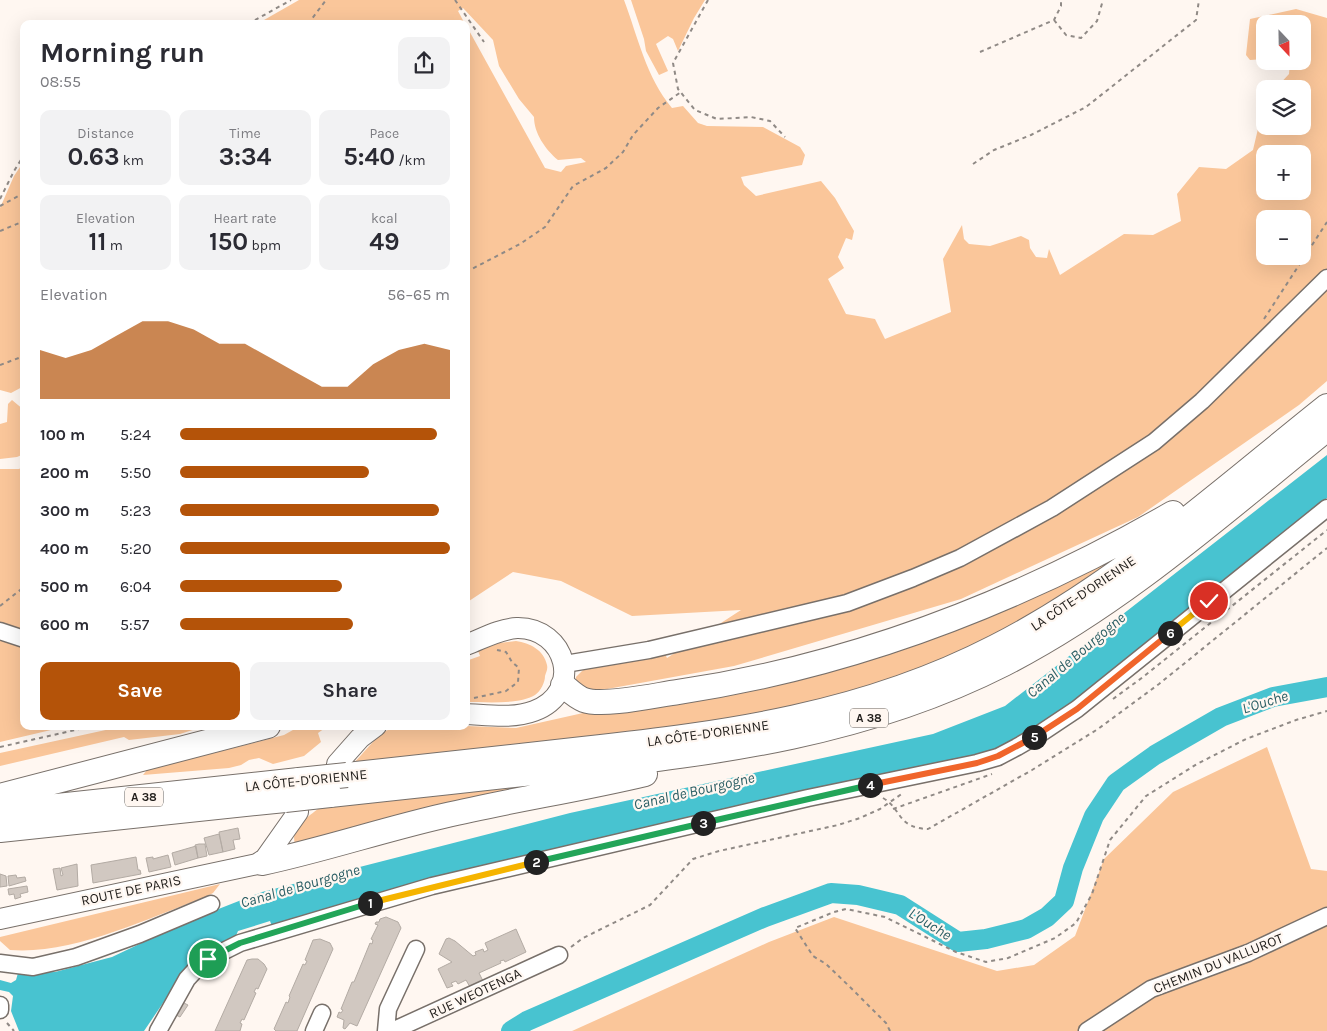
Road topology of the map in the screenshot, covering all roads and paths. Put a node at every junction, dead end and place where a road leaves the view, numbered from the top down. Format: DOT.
graph roads {
  1 [pos="291,0"];
  2 [pos="326,0"];
  3 [pos="455,0"];
  4 [pos="708,0"];
  5 [pos="1061,0"];
  6 [pos="1103,0"];
  7 [pos="1200,0"];
  8 [pos="255,20"];
  9 [pos="311,20"];
  10 [pos="469,20"];
  11 [pos="1054,20"];
  12 [pos="470,22"];
  13 [pos="484,42"];
  14 [pos="980,52"];
  15 [pos="681,92"];
  16 [pos="784,137"];
  17 [pos="20,162"];
  18 [pos="973,164"];
  19 [pos="20,195"];
  20 [pos="0,199"];
  21 [pos="0,206"];
  22 [pos="1327,222"];
  23 [pos="20,223"];
  24 [pos="0,231"];
  25 [pos="470,270"];
  26 [pos="1327,278"];
  27 [pos="1261,324"];
  28 [pos="20,358"];
  29 [pos="0,365"];
  30 [pos="1327,406"];
  31 [pos="1327,429"];
  32 [pos="1287,438"];
  33 [pos="1327,508"];
  34 [pos="20,589"];
  35 [pos="0,606"];
  36 [pos="0,631"];
  37 [pos="20,638"];
  38 [pos="470,644"];
  39 [pos="494,649"];
  40 [pos="564,675"];
  41 [pos="470,697"];
  42 [pos="1327,711"];
  43 [pos="470,714"];
  44 [pos="75,730"];
  45 [pos="253,730"];
  46 [pos="371,730"];
  47 [pos="810,734"];
  48 [pos="0,747"];
  49 [pos="342,770"];
  50 [pos="904,792"];
  51 [pos="0,796"];
  52 [pos="292,806"];
  53 [pos="0,812"];
  54 [pos="0,830"];
  55 [pos="262,863"];
  56 [pos="211,904"];
  57 [pos="1327,916"];
  58 [pos="0,919"];
  59 [pos="416,949"];
  60 [pos="558,955"];
  61 [pos="0,963"];
  62 [pos="0,1004"];
  63 [pos="0,1010"];
  64 [pos="322,1013"];
  65 [pos="158,1031"];
  66 [pos="314,1031"];
  67 [pos="386,1031"];
  68 [pos="392,1031"];
  69 [pos="890,1031"];
  70 [pos="1087,1031"];
  1 -- 8 [label="path"];
  2 -- 9 [label="path"];
  3 -- 10 [label="path"];
  4 -- 15 [label="path"];
  5 -- 11 [label="path"];
  6 -- 11 [label="path"];
  7 -- 18 [label="path"];
  11 -- 14 [label="path"];
  12 -- 13 [label="path"];
  15 -- 16 [label="path"];
  15 -- 25 [label="path"];
  17 -- 20 [label="path"];
  19 -- 21 [label="path"];
  22 -- 27 [label="path"];
  23 -- 24 [label="path"];
  26 -- 40 [label="street"];
  28 -- 29 [label="path"];
  30 -- 32 [label="highway, LA CÔTE-D'ORIENNE / A 38"];
  31 -- 47 [label="highway, LA CÔTE-D'ORIENNE / A 38"];
  32 -- 40 [label="highway"];
  32 -- 49 [label="highway, LA CÔTE-D'ORIENNE / A 38"];
  33 -- 65 [label="street"];
  34 -- 35 [label="path"];
  36 -- 37 [label="street"];
  38 -- 40 [label="main road"];
  39 -- 41 [label="path"];
  40 -- 43 [label="main road"];
  42 -- 69 [label="path"];
  44 -- 48 [label="path"];
  45 -- 51 [label="highway"];
  46 -- 49 [label="main road"];
  47 -- 52 [label="highway, LA CÔTE-D'ORIENNE / A 38, bridge"];
  47 -- 55 [label="highway"];
  49 -- 53 [label="highway, LA CÔTE-D'ORIENNE / A 38, bridge"];
  50 -- 60 [label="path"];
  52 -- 54 [label="highway, LA CÔTE-D'ORIENNE / A 38"];
  52 -- 55 [label="main road"];
  55 -- 58 [label="main road, ROUTE DE PARIS"];
  56 -- 61 [label="street"];
  57 -- 70 [label="street, CHEMIN DU VALLUROT"];
  59 -- 67 [label="street"];
  60 -- 68 [label="street, RUE WEOTENGA"];
  62 -- 63 [label="street"];
  64 -- 66 [label="street"];
}
